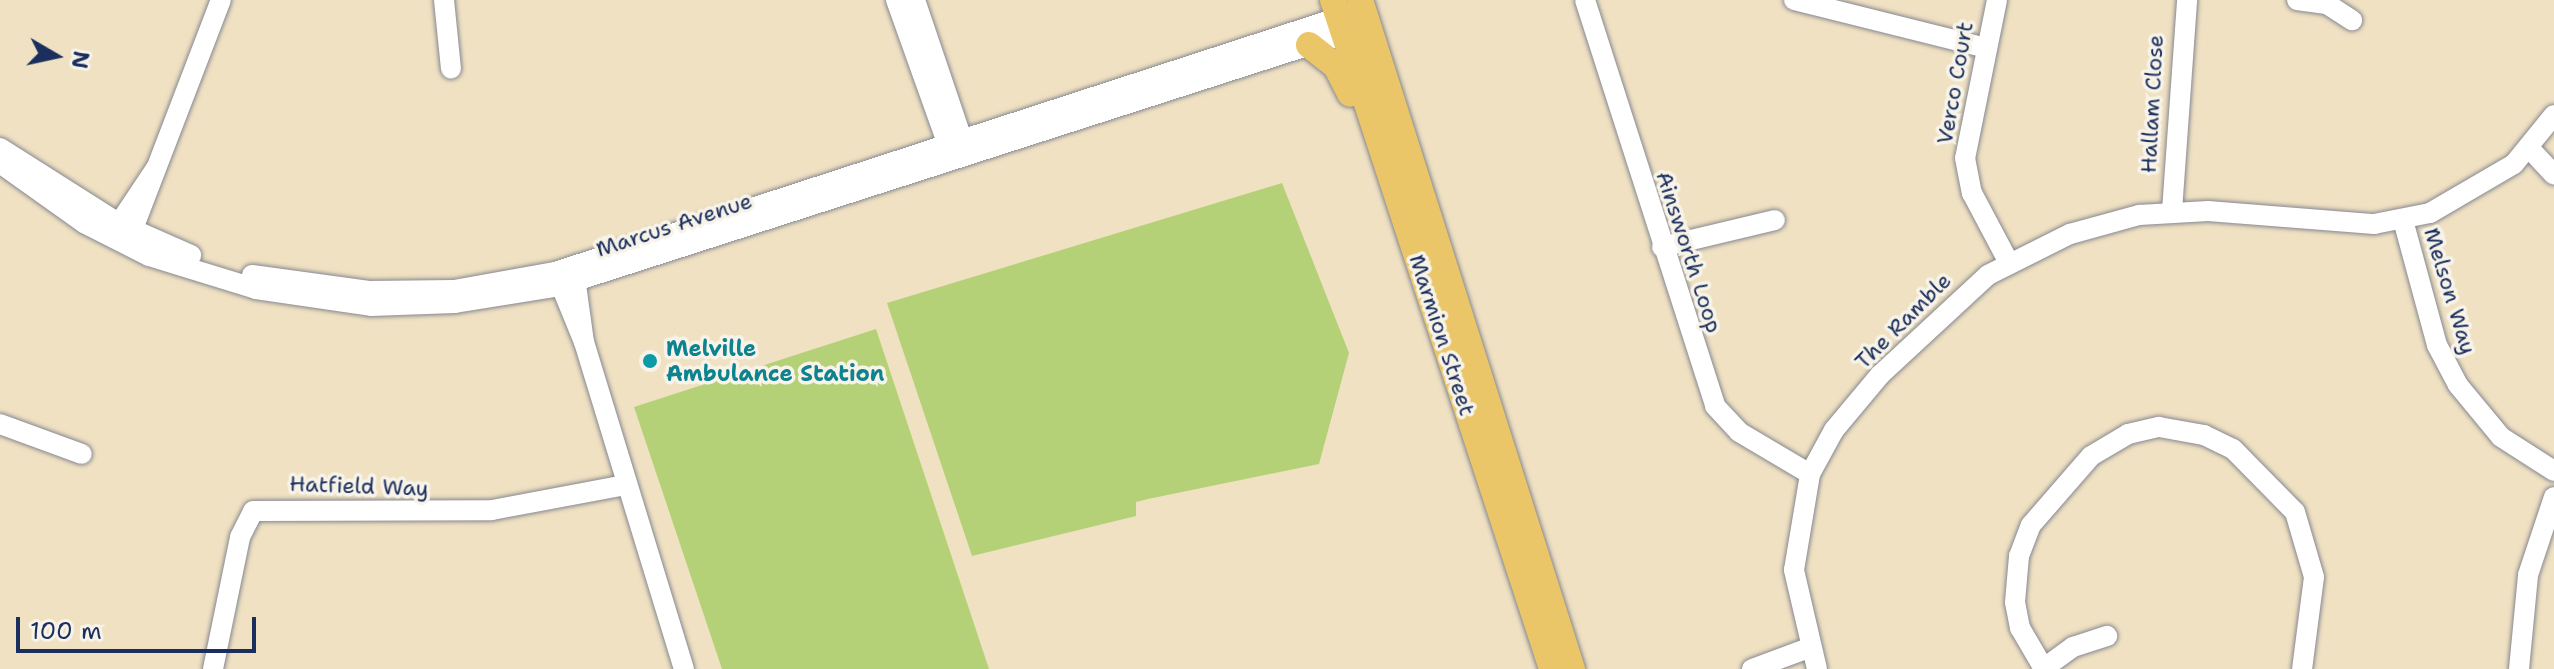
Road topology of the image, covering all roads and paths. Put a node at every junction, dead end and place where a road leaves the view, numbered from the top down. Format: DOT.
graph roads {
  1 [pos="221,0"];
  2 [pos="444,0"];
  3 [pos="896,0"];
  4 [pos="915,0"];
  5 [pos="1585,0"];
  6 [pos="1794,0"];
  7 [pos="1997,0"];
  8 [pos="2187,0"];
  9 [pos="2297,0"];
  10 [pos="1351,15"];
  11 [pos="2352,20"];
  12 [pos="1309,45"];
  13 [pos="1983,47"];
  14 [pos="451,69"];
  15 [pos="2554,115"];
  16 [pos="0,148"];
  17 [pos="2530,149"];
  18 [pos="958,150"];
  19 [pos="0,163"];
  20 [pos="2554,175"];
  21 [pos="1393,184"];
  22 [pos="2172,211"];
  23 [pos="1775,220"];
  24 [pos="2403,220"];
  25 [pos="122,234"];
  26 [pos="1662,247"];
  27 [pos="2008,261"];
  28 [pos="566,276"];
  29 [pos="0,424"];
  30 [pos="82,454"];
  31 [pos="2554,471"];
  32 [pos="1810,474"];
  33 [pos="625,485"];
  34 [pos="2554,497"];
  35 [pos="2107,636"];
  36 [pos="1813,663"];
  37 [pos="213,669"];
  38 [pos="684,669"];
  39 [pos="1552,669"];
  40 [pos="1572,669"];
  41 [pos="1752,669"];
  42 [pos="2044,669"];
  43 [pos="2302,669"];
  44 [pos="2519,669"];
  1 -- 25 [label="street"];
  2 -- 14 [label="street"];
  3 -- 18 [label="street"];
  4 -- 18 [label="street"];
  5 -- 26 [label="street, Ainsworth Loop"];
  6 -- 13 [label="street"];
  7 -- 13 [label="street, Verco Court"];
  8 -- 22 [label="street, Hallam Close"];
  9 -- 11 [label="street"];
  10 -- 12 [label="street, Marcus Avenue"];
  10 -- 18 [label="street, Marcus Avenue"];
  10 -- 21 [label="main road, Marmion Street"];
  10 -- 40 [label="main road, Marmion Street"];
  12 -- 18 [label="street, Marcus Avenue"];
  12 -- 21 [label="main road"];
  13 -- 27 [label="street, Verco Court"];
  15 -- 17 [label="street, The Ramble"];
  16 -- 25 [label="street, Marcus Avenue"];
  17 -- 20 [label="street"];
  17 -- 24 [label="street, The Ramble"];
  18 -- 28 [label="street, Marcus Avenue"];
  19 -- 25 [label="street, Marcus Avenue"];
  21 -- 39 [label="main road, Marmion Street"];
  22 -- 24 [label="street, The Ramble"];
  22 -- 27 [label="street, The Ramble"];
  23 -- 26 [label="street"];
  24 -- 31 [label="street, Melson Way"];
  25 -- 28 [label="street, Marcus Avenue"];
  26 -- 32 [label="street, Ainsworth Loop"];
  27 -- 32 [label="street, The Ramble"];
  28 -- 33 [label="street"];
  29 -- 30 [label="street"];
  32 -- 36 [label="street, The Ramble"];
  33 -- 37 [label="street, Hatfield Way"];
  33 -- 38 [label="street"];
  34 -- 44 [label="street"];
  35 -- 42 [label="street"];
  36 -- 41 [label="street"];
  42 -- 43 [label="street"];
}
